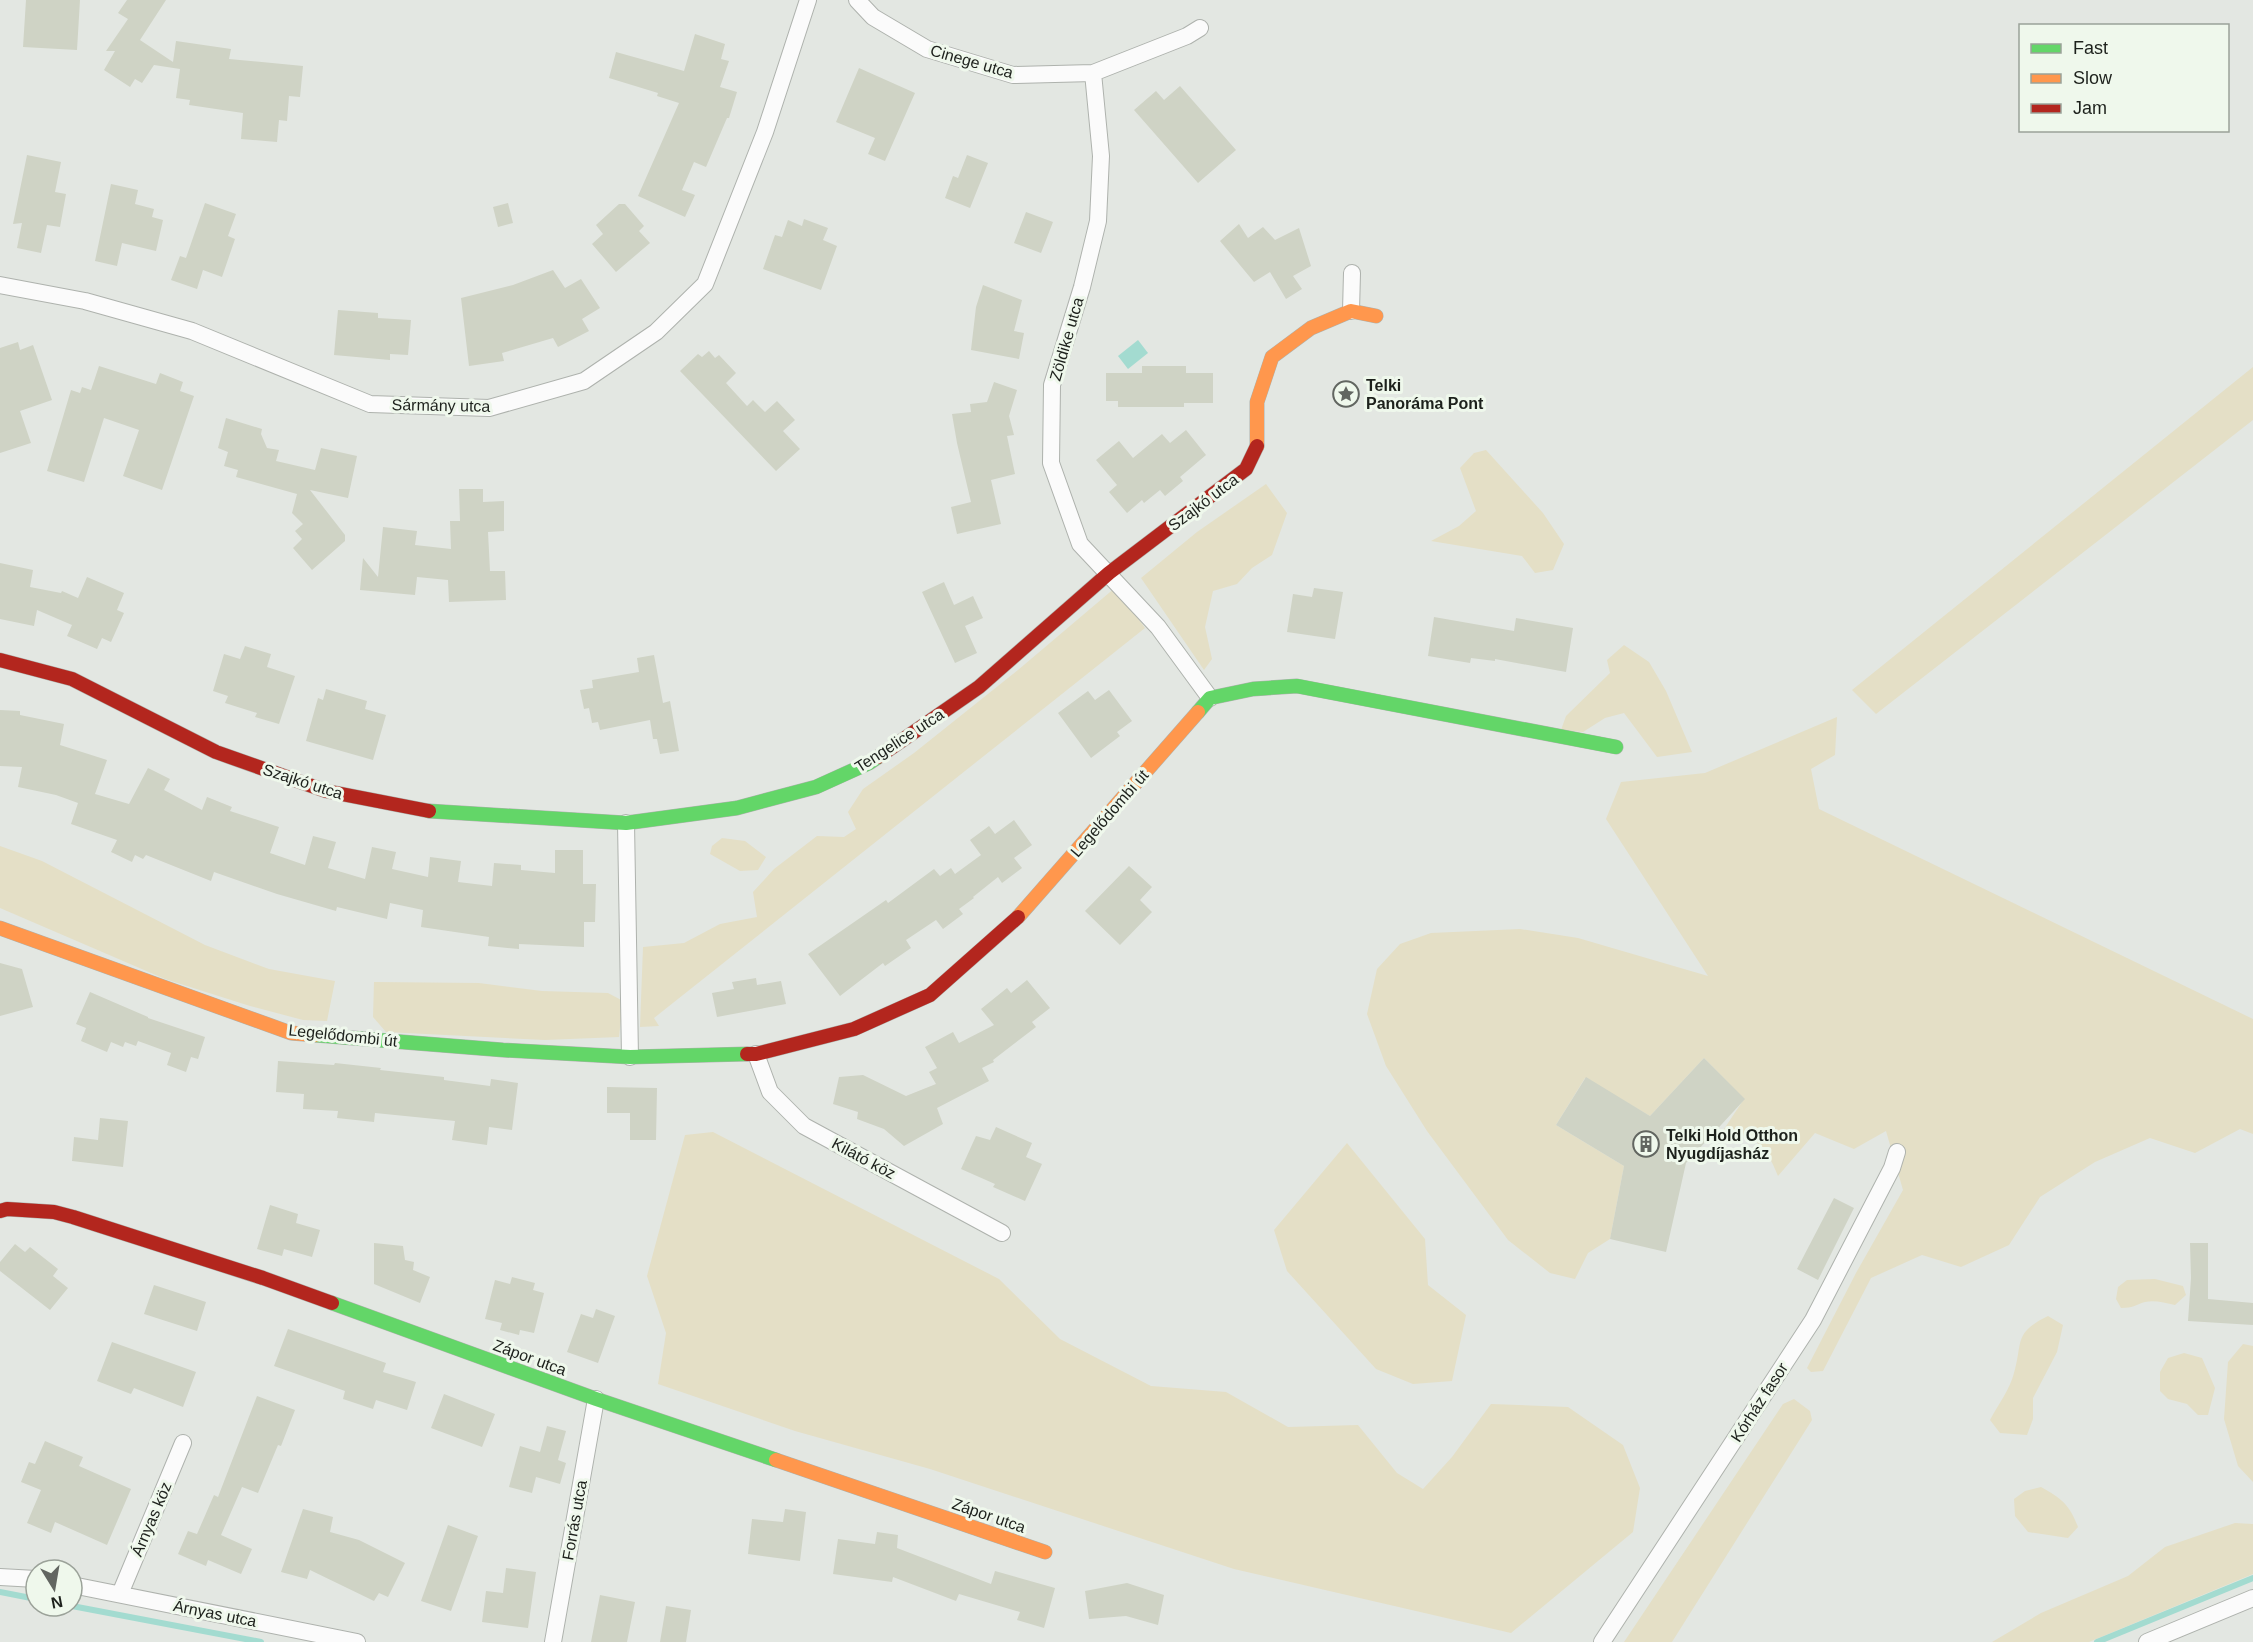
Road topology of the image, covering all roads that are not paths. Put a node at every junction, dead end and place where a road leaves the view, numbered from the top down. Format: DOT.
graph roads {
  1 [pos="808,0"];
  2 [pos="857,0"];
  3 [pos="1200,28"];
  4 [pos="1093,73"];
  5 [pos="1352,273"];
  6 [pos="0,285"];
  7 [pos="1351,311"];
  8 [pos="1376,316"];
  9 [pos="1109,573"];
  10 [pos="0,660"];
  11 [pos="1210,698"];
  12 [pos="1616,747"];
  13 [pos="626,823"];
  14 [pos="0,928"];
  15 [pos="756,1054"];
  16 [pos="630,1057"];
  17 [pos="1897,1152"];
  18 [pos="0,1211"];
  19 [pos="1002,1233"];
  20 [pos="596,1399"];
  21 [pos="183,1443"];
  22 [pos="1046,1551"];
  23 [pos="0,1577"];
  24 [pos="24,1578"];
  25 [pos="84,1587"];
  26 [pos="120,1594"];
  27 [pos="2253,1598"];
  28 [pos="357,1642"];
  29 [pos="553,1642"];
  30 [pos="1602,1642"];
  31 [pos="2147,1642"];
  1 -- 6 [label="street, Sármány utca"];
  2 -- 4 [label="street, Cinege utca"];
  3 -- 4 [label="street, Cinege utca"];
  4 -- 9 [label="street, Zöldike utca"];
  5 -- 7 [label="street"];
  7 -- 8 [label="street"];
  7 -- 9 [label="street, Szajkó utca"];
  9 -- 11 [label="street, Zöldike utca"];
  9 -- 13 [label="street, Tengelice utca"];
  10 -- 13 [label="street, Szajkó utca"];
  11 -- 12 [label="street"];
  11 -- 15 [label="street, Legelődombi út"];
  13 -- 16 [label="street"];
  14 -- 16 [label="street, Legelődombi út"];
  15 -- 16 [label="street, Legelődombi út"];
  15 -- 19 [label="street, Kilátó köz"];
  17 -- 30 [label="street, Kórház fasor"];
  18 -- 20 [label="street, Zápor utca"];
  20 -- 22 [label="street, Zápor utca"];
  20 -- 29 [label="street, Forrás utca"];
  21 -- 26 [label="street, Árnyas köz"];
  23 -- 24 [label="street"];
  25 -- 26 [label="street, Árnyas utca"];
  26 -- 28 [label="street, Árnyas utca"];
  27 -- 31 [label="street"];
}
